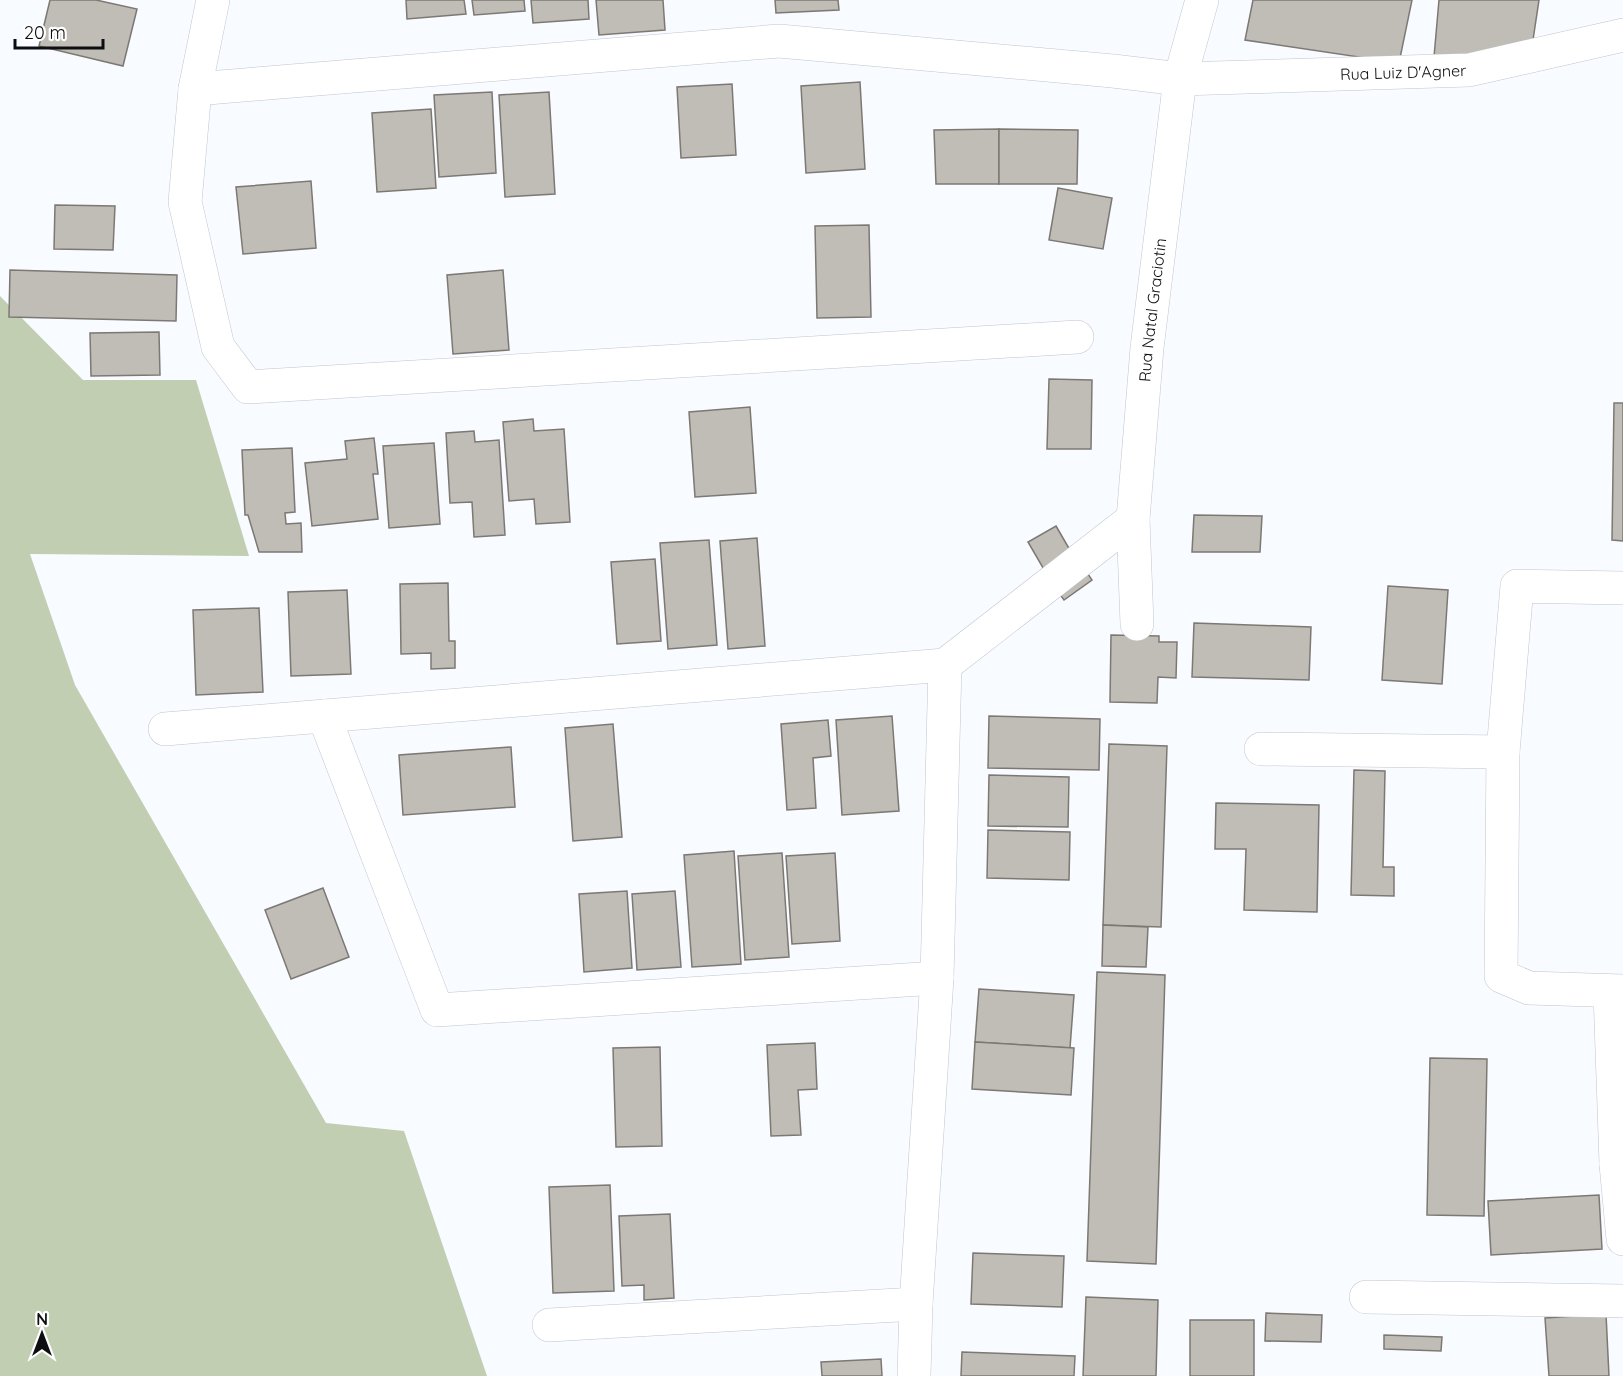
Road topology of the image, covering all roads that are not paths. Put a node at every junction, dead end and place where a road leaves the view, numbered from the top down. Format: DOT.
graph roads {
  1 [pos="213,0"];
  2 [pos="1202,0"];
  3 [pos="1623,35"];
  4 [pos="1180,79"];
  5 [pos="195,89"];
  6 [pos="1077,337"];
  7 [pos="1133,519"];
  8 [pos="1623,588"];
  9 [pos="1137,624"];
  10 [pos="945,665"];
  11 [pos="324,716"];
  12 [pos="165,729"];
  13 [pos="1261,749"];
  14 [pos="1503,752"];
  15 [pos="937,978"];
  16 [pos="1617,992"];
  17 [pos="1620,1164"];
  18 [pos="1623,1239"];
  19 [pos="1366,1297"];
  20 [pos="1623,1301"];
  21 [pos="916,1304"];
  22 [pos="549,1325"];
  23 [pos="914,1376"];
  1 -- 5 [label="street"];
  2 -- 4 [label="street, Rua Natal Graciotin"];
  3 -- 4 [label="street, Rua Luiz D'Agner"];
  4 -- 5 [label="street, Rua Luiz D'Agner"];
  4 -- 7 [label="street, Rua Natal Graciotin"];
  5 -- 6 [label="street"];
  7 -- 9 [label="street, Rua Natal Graciotin"];
  7 -- 10 [label="street"];
  8 -- 14 [label="street"];
  10 -- 11 [label="street"];
  10 -- 15 [label="street"];
  11 -- 12 [label="street"];
  11 -- 15 [label="street"];
  13 -- 14 [label="street"];
  14 -- 16 [label="street"];
  15 -- 21 [label="street"];
  16 -- 17 [label="street"];
  17 -- 18 [label="street"];
  19 -- 20 [label="street"];
  21 -- 22 [label="street"];
  21 -- 23 [label="street"];
}
